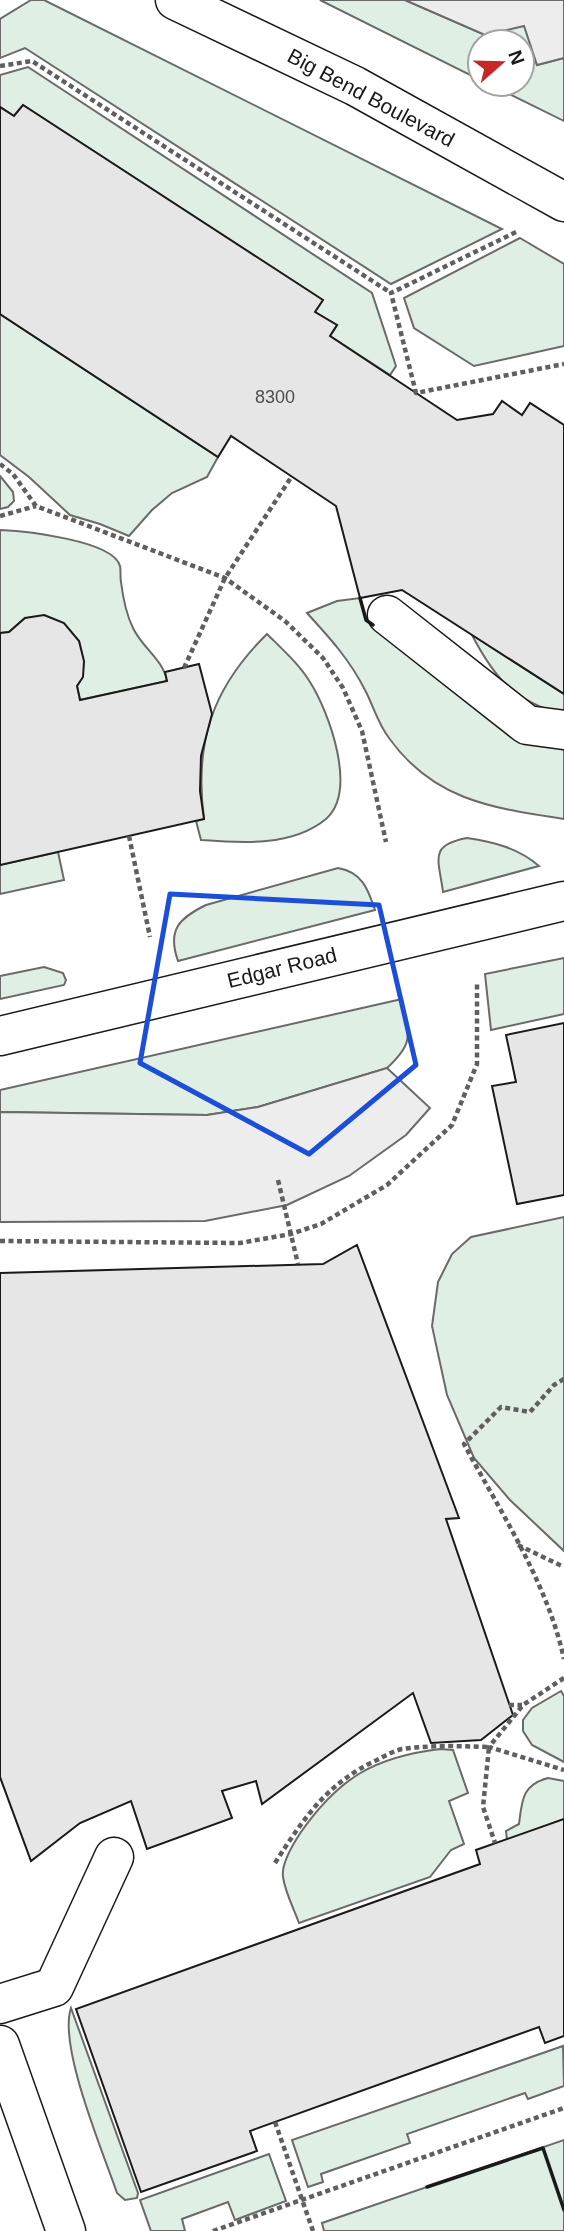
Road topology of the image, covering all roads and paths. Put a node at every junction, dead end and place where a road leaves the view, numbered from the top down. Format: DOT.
graph roads {
  1 [pos="175,0"];
  2 [pos="0,66"];
  3 [pos="564,202"];
  4 [pos="520,230"];
  5 [pos="391,293"];
  6 [pos="564,364"];
  7 [pos="0,464"];
  8 [pos="292,477"];
  9 [pos="36,506"];
  10 [pos="0,516"];
  11 [pos="225,578"];
  12 [pos="387,615"];
  13 [pos="184,668"];
  14 [pos="564,730"];
  15 [pos="129,836"];
  16 [pos="386,842"];
  17 [pos="564,901"];
  18 [pos="150,937"];
  19 [pos="477,981"];
  20 [pos="0,1036"];
  21 [pos="278,1180"];
  22 [pos="291,1234"];
  23 [pos="0,1241"];
  24 [pos="298,1264"];
  25 [pos="564,1379"];
  26 [pos="518,1545"];
  27 [pos="564,1567"];
  28 [pos="564,1628"];
  29 [pos="557,1631"];
  30 [pos="564,1659"];
  31 [pos="564,1678"];
  32 [pos="509,1705"];
  33 [pos="523,1705"];
  34 [pos="489,1746"];
  35 [pos="564,1770"];
  36 [pos="495,1843"];
  37 [pos="114,1857"];
  38 [pos="275,1863"];
  39 [pos="0,2004"];
  40 [pos="0,2045"];
  41 [pos="564,2108"];
  42 [pos="275,2122"];
  43 [pos="302,2200"];
  44 [pos="66,2231"];
  45 [pos="214,2231"];
  46 [pos="313,2231"];
  1 -- 3 [label="street, Big Bend Boulevard"];
  2 -- 5 [label="path"];
  4 -- 5 [label="path"];
  5 -- 6 [label="path"];
  7 -- 9 [label="path"];
  8 -- 11 [label="path"];
  9 -- 10 [label="path"];
  9 -- 11 [label="path"];
  11 -- 13 [label="path"];
  11 -- 16 [label="path"];
  12 -- 14 [label="street"];
  15 -- 18 [label="path"];
  17 -- 20 [label="street, Edgar Road"];
  19 -- 22 [label="path"];
  21 -- 22 [label="path"];
  22 -- 23 [label="path"];
  22 -- 24 [label="path"];
  25 -- 26 [label="path"];
  26 -- 27 [label="path"];
  26 -- 29 [label="path"];
  28 -- 29 [label="path"];
  29 -- 30 [label="path"];
  31 -- 33 [label="path"];
  32 -- 33 [label="path"];
  33 -- 34 [label="path"];
  34 -- 35 [label="path"];
  34 -- 36 [label="path"];
  34 -- 38 [label="path"];
  37 -- 39 [label="street"];
  40 -- 44 [label="street"];
  41 -- 43 [label="path"];
  42 -- 43 [label="path"];
  43 -- 45 [label="path"];
  43 -- 46 [label="path"];
}
